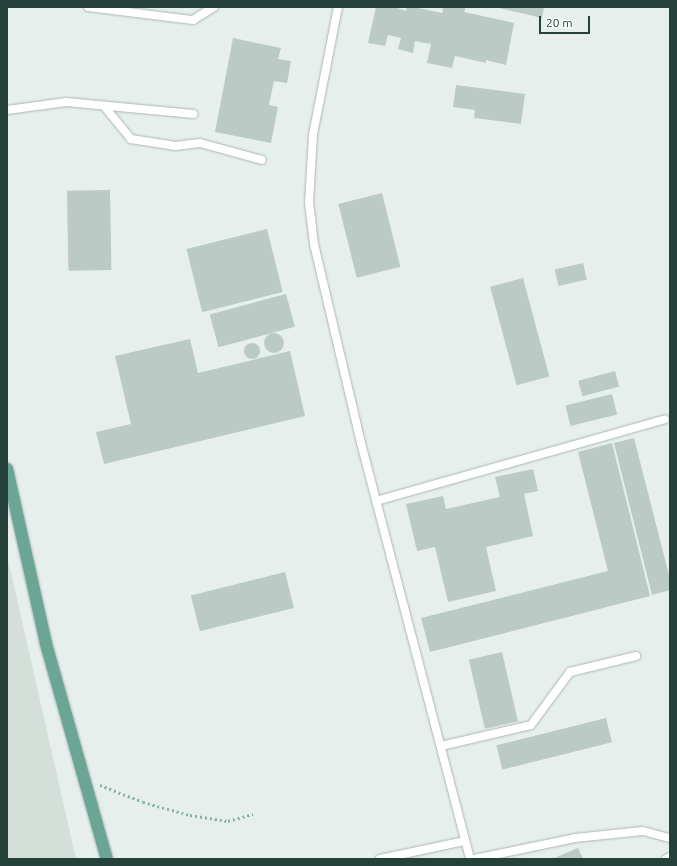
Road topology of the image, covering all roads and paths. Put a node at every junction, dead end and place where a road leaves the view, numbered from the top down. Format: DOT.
graph roads {
  1 [pos="88,7"];
  2 [pos="214,7"];
  3 [pos="338,7"];
  4 [pos="104,106"];
  5 [pos="7,110"];
  6 [pos="193,114"];
  7 [pos="262,160"];
  8 [pos="665,419"];
  9 [pos="7,469"];
  10 [pos="376,501"];
  11 [pos="636,656"];
  12 [pos="441,746"];
  13 [pos="83,778"];
  14 [pos="253,814"];
  15 [pos="670,838"];
  16 [pos="465,841"];
  17 [pos="670,857"];
  18 [pos="107,859"];
  19 [pos="384,859"];
  20 [pos="470,859"];
  21 [pos="474,859"];
  22 [pos="666,859"];
  1 -- 2 [label="lane"];
  3 -- 10 [label="lane"];
  4 -- 5 [label="lane"];
  4 -- 6 [label="lane"];
  4 -- 7 [label="lane"];
  8 -- 10 [label="lane"];
  9 -- 13 [label="main road"];
  10 -- 12 [label="lane"];
  11 -- 12 [label="lane"];
  12 -- 16 [label="lane"];
  13 -- 14 [label="path"];
  13 -- 18 [label="main road"];
  15 -- 21 [label="lane"];
  16 -- 19 [label="lane"];
  16 -- 20 [label="lane"];
  17 -- 22 [label="lane"];
}
